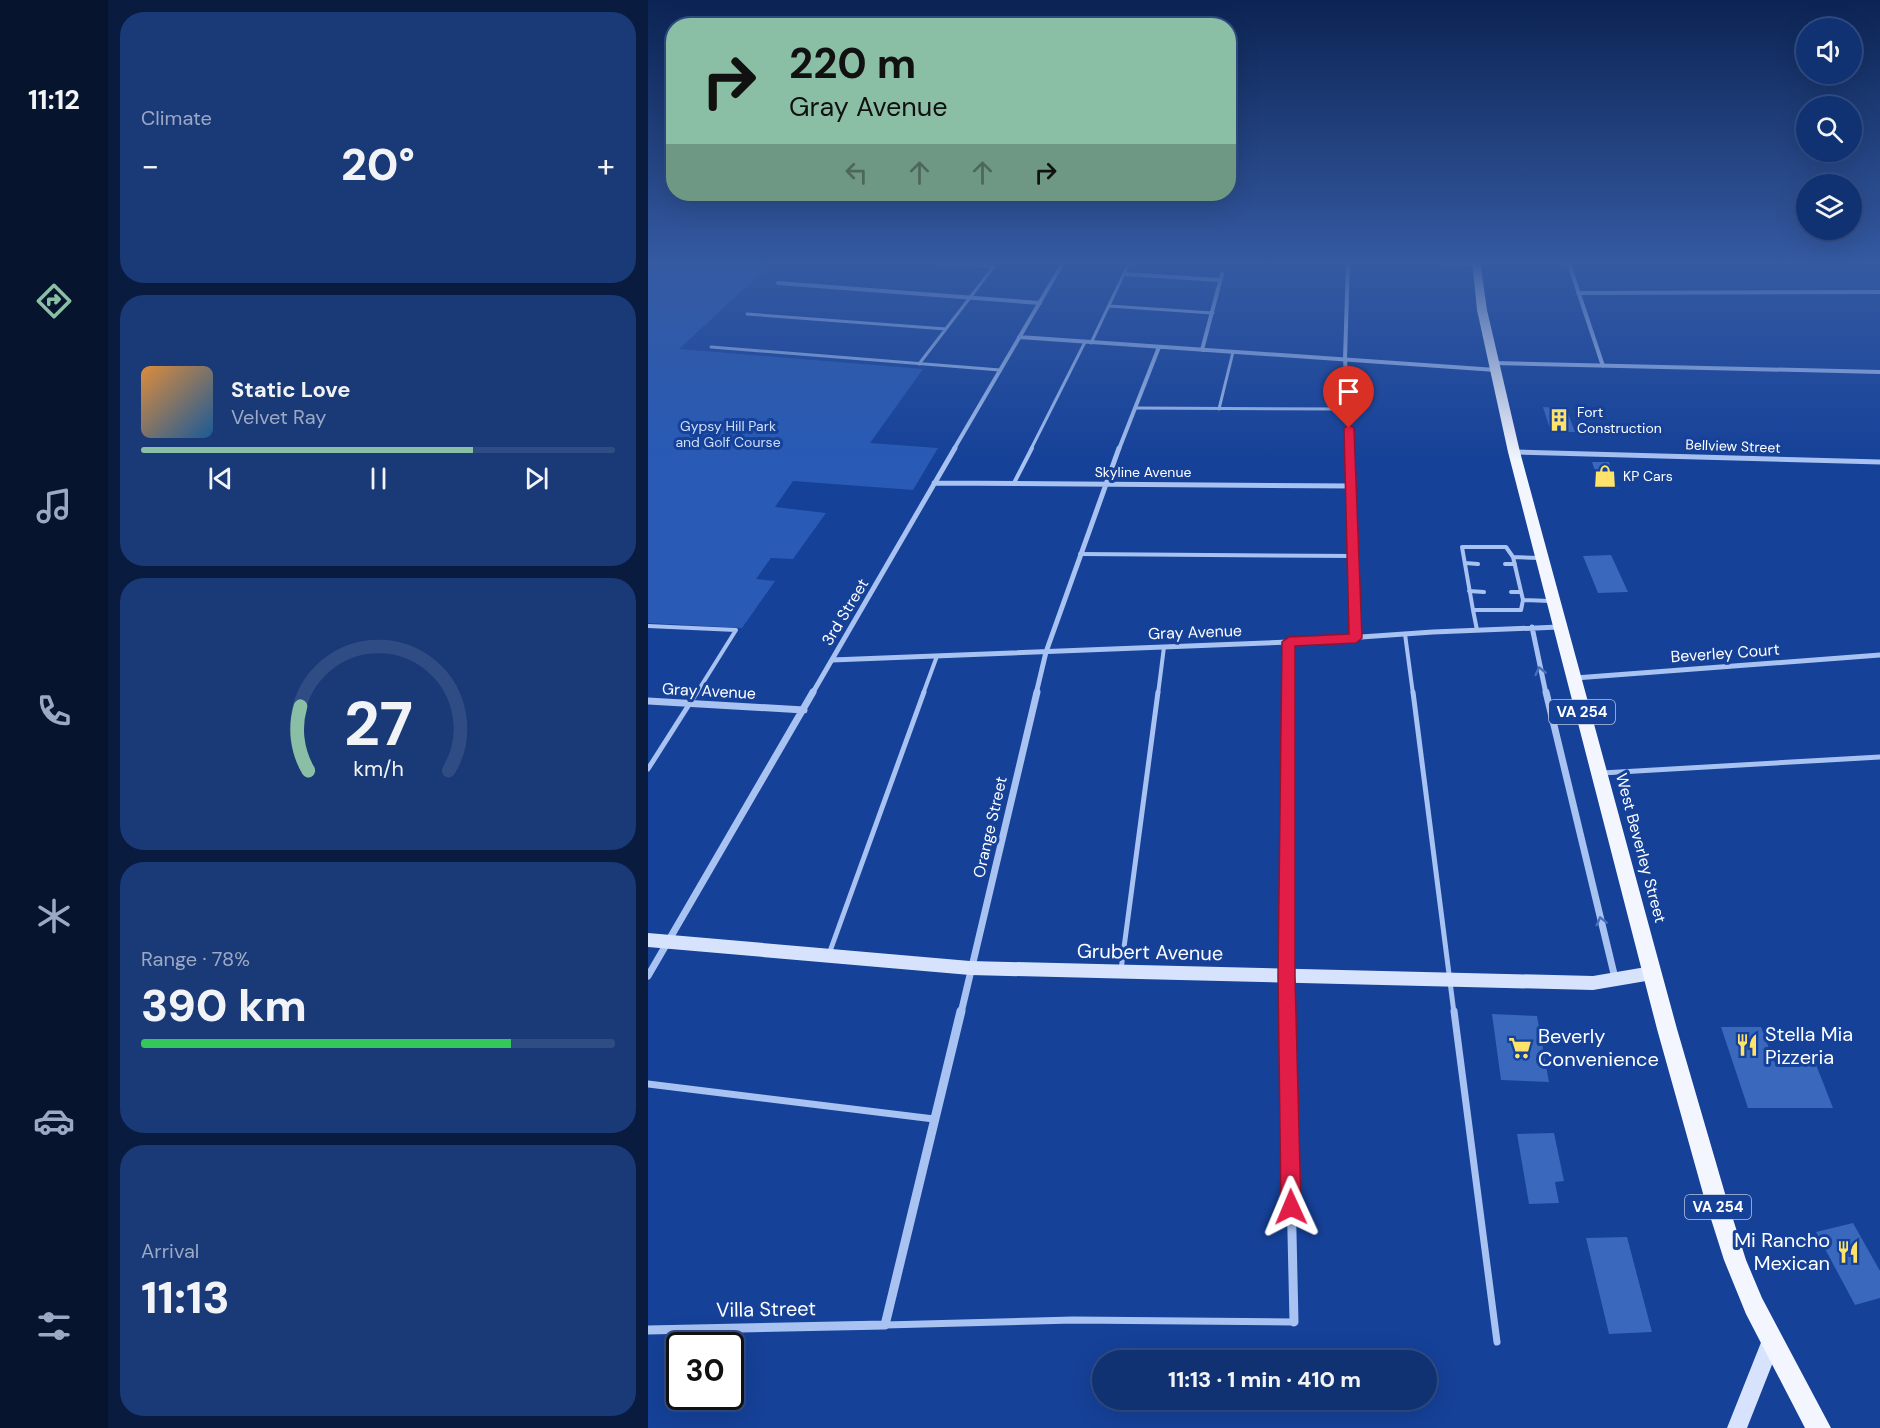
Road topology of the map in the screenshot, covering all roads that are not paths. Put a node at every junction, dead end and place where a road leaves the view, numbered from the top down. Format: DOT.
graph roads {
  1 [pos="928,328"];
  2 [pos="1025,328"];
  3 [pos="1098,328"];
  4 [pos="1209,328"];
  5 [pos="1346,328"];
  6 [pos="1486,328"];
  7 [pos="1590,328"];
  8 [pos="946,329"];
  9 [pos="1019,337"];
  10 [pos="1085,342"];
  11 [pos="1091,343"];
  12 [pos="711,347"];
  13 [pos="1159,347"];
  14 [pos="1202,350"];
  15 [pos="1233,352"];
  16 [pos="1345,359"];
  17 [pos="918,364"];
  18 [pos="1495,366"];
  19 [pos="1603,366"];
  20 [pos="1000,370"];
  21 [pos="1880,372"];
  22 [pos="1135,408"];
  23 [pos="1220,409"];
  24 [pos="1348,409"];
  25 [pos="1514,452"];
  26 [pos="1880,462"];
  27 [pos="934,483"];
  28 [pos="1014,483"];
  29 [pos="1105,484"];
  30 [pos="1352,486"];
  31 [pos="1080,554"];
  32 [pos="1354,556"];
  33 [pos="1513,557"];
  34 [pos="1542,558"];
  35 [pos="1465,563"];
  36 [pos="1479,564"];
  37 [pos="1505,564"];
  38 [pos="1515,564"];
  39 [pos="1469,591"];
  40 [pos="1484,592"];
  41 [pos="1511,592"];
  42 [pos="1521,592"];
  43 [pos="1523,600"];
  44 [pos="1553,601"];
  45 [pos="1473,610"];
  46 [pos="648,626"];
  47 [pos="1532,627"];
  48 [pos="1559,627"];
  49 [pos="1477,630"];
  50 [pos="1405,634"];
  51 [pos="1356,638"];
  52 [pos="1289,642"];
  53 [pos="1164,647"];
  54 [pos="1046,652"];
  55 [pos="937,656"];
  56 [pos="1880,656"];
  57 [pos="832,660"];
  58 [pos="1573,678"];
  59 [pos="648,701"];
  60 [pos="690,703"];
  61 [pos="804,710"];
  62 [pos="1880,758"];
  63 [pos="648,769"];
  64 [pos="1599,773"];
  65 [pos="648,940"];
  66 [pos="668,940"];
  67 [pos="829,954"];
  68 [pos="970,968"];
  69 [pos="1121,972"];
  70 [pos="1652,973"];
  71 [pos="648,976"];
  72 [pos="1286,976"];
  73 [pos="1615,978"];
  74 [pos="1448,980"];
  75 [pos="648,1084"];
  76 [pos="936,1119"];
  77 [pos="1294,1322"];
  78 [pos="885,1324"];
  79 [pos="648,1330"];
  80 [pos="1497,1341"];
  81 [pos="1771,1342"];
  82 [pos="1737,1428"];
  83 [pos="1818,1428"];
  1 -- 8 [label="lane"];
  2 -- 9 [label="street, 3rd Street"];
  3 -- 11 [label="lane"];
  4 -- 14 [label="street"];
  5 -- 16 [label="street"];
  6 -- 18 [label="main road, West Beverley Street / VA 254"];
  7 -- 19 [label="street"];
  8 -- 17 [label="lane"];
  9 -- 10 [label="street"];
  9 -- 20 [label="street, 3rd Street"];
  10 -- 11 [label="street"];
  10 -- 28 [label="lane"];
  11 -- 13 [label="street"];
  12 -- 17 [label="lane"];
  13 -- 14 [label="street"];
  13 -- 22 [label="street, Orange Street"];
  14 -- 15 [label="street"];
  15 -- 16 [label="street"];
  15 -- 23 [label="lane"];
  16 -- 18 [label="street"];
  16 -- 24 [label="street"];
  17 -- 20 [label="lane"];
  18 -- 19 [label="street"];
  18 -- 25 [label="main road, West Beverley Street / VA 254"];
  19 -- 21 [label="street"];
  20 -- 27 [label="street, 3rd Street"];
  22 -- 23 [label="lane"];
  22 -- 29 [label="street, Orange Street"];
  23 -- 24 [label="lane"];
  24 -- 30 [label="street"];
  25 -- 26 [label="street, Bellview Street"];
  25 -- 34 [label="main road, West Beverley Street / VA 254"];
  27 -- 28 [label="street, Skyline Avenue"];
  27 -- 57 [label="street, 3rd Street"];
  28 -- 29 [label="street, Skyline Avenue"];
  29 -- 30 [label="street, Skyline Avenue"];
  29 -- 31 [label="street, Orange Street"];
  30 -- 32 [label="street"];
  31 -- 32 [label="lane"];
  31 -- 54 [label="street, Orange Street"];
  32 -- 51 [label="street"];
  33 -- 34 [label="lane"];
  33 -- 35 [label="lane"];
  33 -- 38 [label="lane"];
  34 -- 44 [label="main road, West Beverley Street / VA 254"];
  35 -- 36 [label="lane"];
  35 -- 39 [label="lane"];
  37 -- 38 [label="lane"];
  38 -- 42 [label="lane"];
  39 -- 40 [label="lane"];
  39 -- 45 [label="lane"];
  41 -- 42 [label="lane"];
  42 -- 43 [label="lane"];
  43 -- 44 [label="lane"];
  43 -- 45 [label="lane"];
  44 -- 48 [label="main road, West Beverley Street / VA 254"];
  45 -- 49 [label="lane"];
  46 -- 60 [label="lane"];
  47 -- 48 [label="street, Gray Avenue"];
  47 -- 49 [label="street, Gray Avenue"];
  73 -- 47 [label="street, one-way"];
  48 -- 58 [label="main road, West Beverley Street / VA 254"];
  49 -- 50 [label="street, Gray Avenue"];
  50 -- 51 [label="street, Gray Avenue"];
  50 -- 74 [label="lane"];
  51 -- 52 [label="street, Gray Avenue"];
  52 -- 53 [label="street, Gray Avenue"];
  52 -- 72 [label="street"];
  53 -- 54 [label="street, Gray Avenue"];
  53 -- 69 [label="lane"];
  54 -- 55 [label="street, Gray Avenue"];
  54 -- 68 [label="street, Orange Street"];
  55 -- 57 [label="street, Gray Avenue"];
  55 -- 67 [label="lane"];
  56 -- 58 [label="street, Beverley Court"];
  57 -- 61 [label="street, 3rd Street"];
  58 -- 64 [label="main road, West Beverley Street / VA 254"];
  59 -- 60 [label="street, Gray Avenue"];
  60 -- 61 [label="street, Gray Avenue"];
  60 -- 63 [label="lane"];
  61 -- 66 [label="street, 3rd Street"];
  62 -- 64 [label="lane"];
  64 -- 70 [label="main road, West Beverley Street / VA 254"];
  65 -- 66 [label="street, Grubert Avenue"];
  66 -- 67 [label="street, Grubert Avenue"];
  66 -- 71 [label="street, 3rd Street"];
  67 -- 68 [label="street, Grubert Avenue"];
  68 -- 69 [label="street, Grubert Avenue"];
  68 -- 76 [label="street, Orange Street"];
  69 -- 72 [label="street, Grubert Avenue"];
  70 -- 73 [label="street, Grubert Avenue"];
  70 -- 81 [label="main road, West Beverley Street / VA 254"];
  72 -- 74 [label="street, Grubert Avenue"];
  72 -- 77 [label="street"];
  73 -- 74 [label="street, Grubert Avenue"];
  74 -- 80 [label="lane"];
  75 -- 76 [label="lane"];
  76 -- 78 [label="street, Orange Street"];
  77 -- 78 [label="lane"];
  78 -- 79 [label="street, Villa Street"];
  81 -- 82 [label="street"];
  81 -- 83 [label="main road, West Beverley Street / VA 254"];
}
